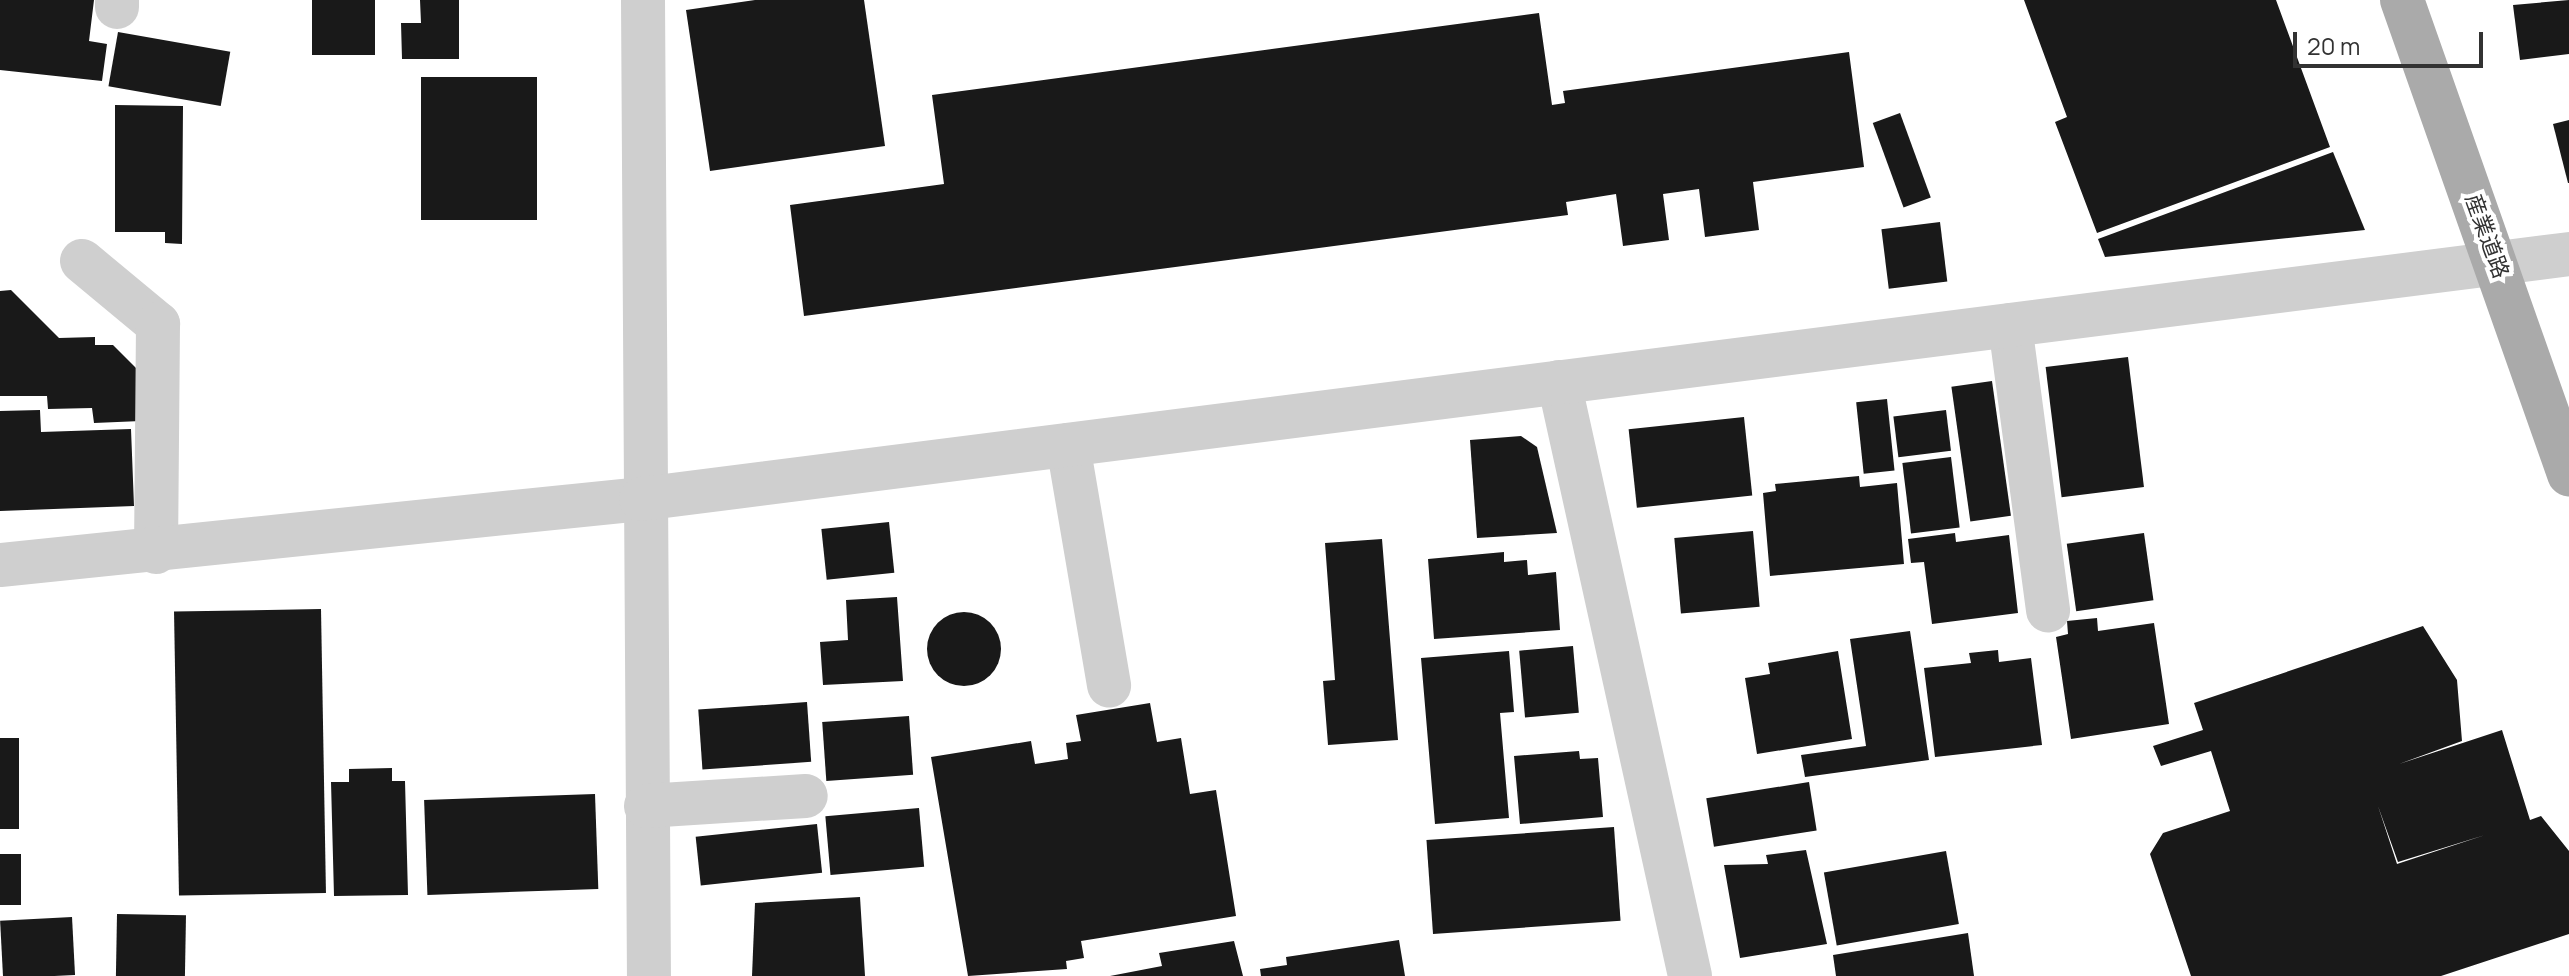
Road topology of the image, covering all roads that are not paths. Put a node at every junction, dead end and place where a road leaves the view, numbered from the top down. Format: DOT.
graph roads {
  1 [pos="643,0"];
  2 [pos="2402,0"];
  3 [pos="2569,254"];
  4 [pos="82,261"];
  5 [pos="2498,263"];
  6 [pos="2010,325"];
  7 [pos="1559,382"];
  8 [pos="1068,445"];
  9 [pos="2569,474"];
  10 [pos="641,499"];
  11 [pos="156,552"];
  12 [pos="0,565"];
  13 [pos="2048,610"];
  14 [pos="1109,686"];
  15 [pos="806,796"];
  16 [pos="646,806"];
  17 [pos="649,976"];
  18 [pos="1690,976"];
  1 -- 10 [label="street"];
  2 -- 5 [label="main road, 産業道路"];
  3 -- 5 [label="street"];
  4 -- 11 [label="street"];
  5 -- 6 [label="street"];
  5 -- 9 [label="main road, 産業道路"];
  6 -- 7 [label="street"];
  6 -- 13 [label="street"];
  7 -- 8 [label="street"];
  7 -- 18 [label="street"];
  8 -- 10 [label="street"];
  8 -- 14 [label="street"];
  10 -- 11 [label="street"];
  10 -- 16 [label="street"];
  11 -- 12 [label="street"];
  15 -- 16 [label="street"];
  16 -- 17 [label="street"];
}
